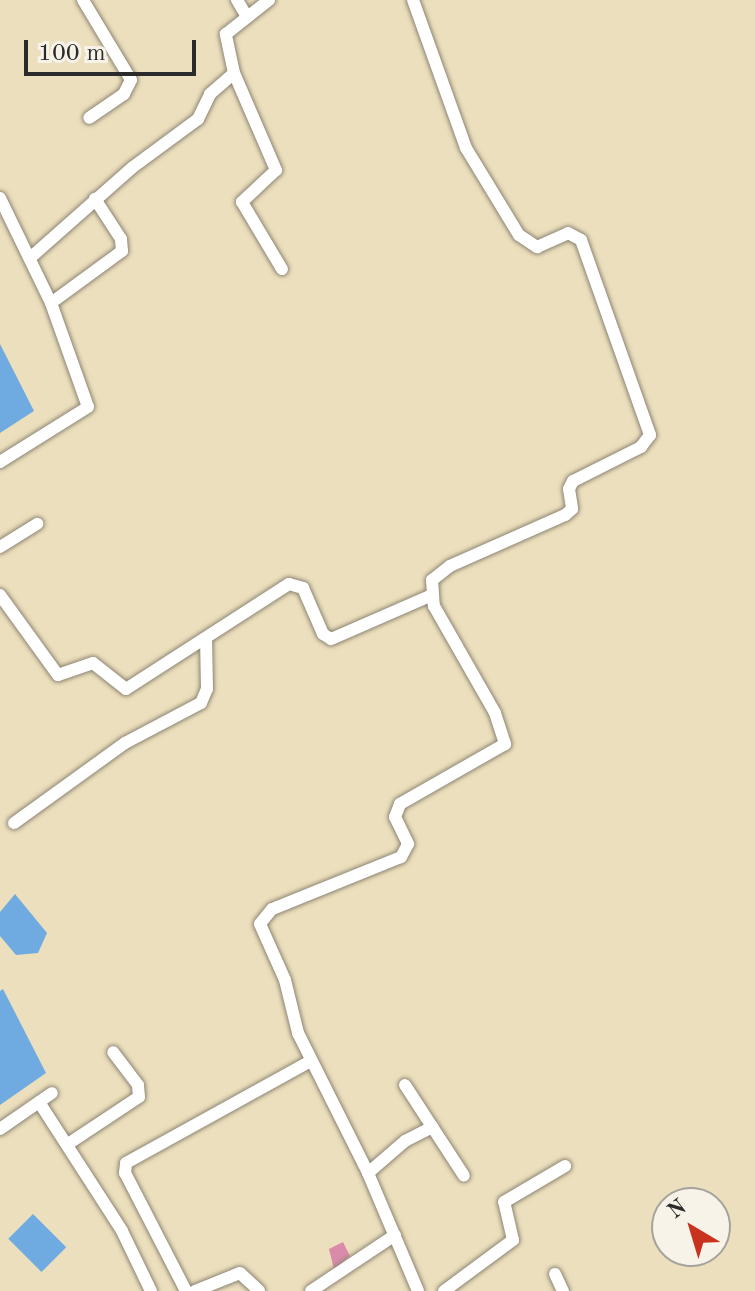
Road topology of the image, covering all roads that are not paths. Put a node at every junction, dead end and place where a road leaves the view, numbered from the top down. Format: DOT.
graph roads {
  1 [pos="83,0"];
  2 [pos="237,0"];
  3 [pos="269,0"];
  4 [pos="413,0"];
  5 [pos="246,15"];
  6 [pos="234,73"];
  7 [pos="89,118"];
  8 [pos="0,198"];
  9 [pos="95,199"];
  10 [pos="30,258"];
  11 [pos="282,269"];
  12 [pos="51,303"];
  13 [pos="0,462"];
  14 [pos="37,524"];
  15 [pos="0,547"];
  16 [pos="0,595"];
  17 [pos="430,596"];
  18 [pos="206,638"];
  19 [pos="14,823"];
  20 [pos="113,1052"];
  21 [pos="311,1061"];
  22 [pos="405,1085"];
  23 [pos="52,1093"];
  24 [pos="39,1102"];
  25 [pos="433,1127"];
  26 [pos="0,1129"];
  27 [pos="68,1144"];
  28 [pos="565,1166"];
  29 [pos="368,1173"];
  30 [pos="464,1176"];
  31 [pos="395,1235"];
  32 [pos="555,1274"];
  33 [pos="151,1291"];
  34 [pos="186,1291"];
  35 [pos="195,1291"];
  36 [pos="259,1291"];
  37 [pos="311,1291"];
  38 [pos="418,1291"];
  39 [pos="444,1291"];
  40 [pos="563,1291"];
  1 -- 7 [label="street"];
  2 -- 5 [label="street"];
  3 -- 5 [label="street"];
  4 -- 17 [label="street"];
  5 -- 6 [label="street"];
  6 -- 9 [label="street"];
  6 -- 11 [label="street"];
  8 -- 10 [label="street"];
  9 -- 10 [label="street"];
  9 -- 12 [label="street"];
  10 -- 12 [label="street"];
  12 -- 13 [label="street"];
  14 -- 15 [label="street"];
  16 -- 18 [label="street"];
  17 -- 18 [label="street"];
  17 -- 21 [label="street"];
  18 -- 19 [label="street"];
  20 -- 27 [label="street"];
  21 -- 29 [label="street"];
  21 -- 34 [label="street"];
  22 -- 25 [label="street"];
  23 -- 24 [label="street"];
  24 -- 26 [label="street"];
  24 -- 27 [label="street"];
  25 -- 29 [label="street"];
  25 -- 30 [label="street"];
  27 -- 33 [label="street"];
  28 -- 39 [label="street"];
  29 -- 31 [label="street"];
  31 -- 37 [label="street"];
  31 -- 38 [label="street"];
  32 -- 40 [label="street"];
  35 -- 36 [label="street"];
}
